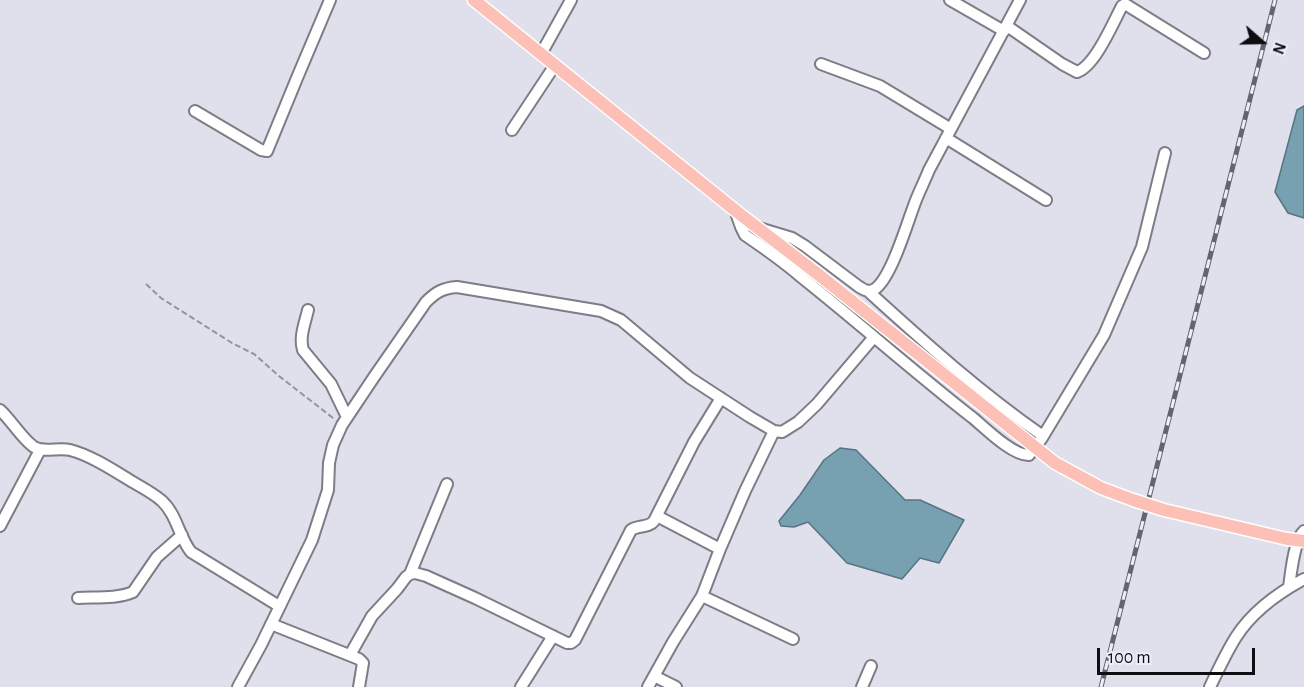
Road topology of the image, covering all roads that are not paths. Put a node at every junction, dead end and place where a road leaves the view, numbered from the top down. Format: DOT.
graph roads {
  1 [pos="474,0"];
  2 [pos="571,0"];
  3 [pos="950,0"];
  4 [pos="1020,0"];
  5 [pos="326,2"];
  6 [pos="1005,28"];
  7 [pos="1204,53"];
  8 [pos="541,54"];
  9 [pos="821,64"];
  10 [pos="555,65"];
  11 [pos="195,111"];
  12 [pos="512,130"];
  13 [pos="949,133"];
  14 [pos="1164,153"];
  15 [pos="1046,200"];
  16 [pos="735,210"];
  17 [pos="759,228"];
  18 [pos="868,291"];
  19 [pos="308,310"];
  20 [pos="874,338"];
  21 [pos="721,398"];
  22 [pos="0,410"];
  23 [pos="345,421"];
  24 [pos="774,431"];
  25 [pos="1043,436"];
  26 [pos="40,450"];
  27 [pos="447,484"];
  28 [pos="657,516"];
  29 [pos="0,526"];
  30 [pos="1304,531"];
  31 [pos="182,536"];
  32 [pos="1304,541"];
  33 [pos="720,549"];
  34 [pos="410,574"];
  35 [pos="1304,579"];
  36 [pos="1289,587"];
  37 [pos="702,596"];
  38 [pos="78,598"];
  39 [pos="279,606"];
  40 [pos="271,624"];
  41 [pos="553,636"];
  42 [pos="793,639"];
  43 [pos="350,655"];
  44 [pos="871,666"];
  45 [pos="654,676"];
  46 [pos="238,687"];
  47 [pos="359,687"];
  48 [pos="521,687"];
  49 [pos="648,687"];
  50 [pos="676,687"];
  51 [pos="862,687"];
  52 [pos="1210,687"];
  1 -- 8 [label="main road"];
  2 -- 8 [label="street"];
  3 -- 6 [label="street"];
  4 -- 6 [label="street"];
  5 -- 11 [label="street"];
  6 -- 7 [label="street"];
  6 -- 13 [label="street"];
  8 -- 10 [label="main road"];
  9 -- 13 [label="street"];
  10 -- 12 [label="street"];
  10 -- 16 [label="main road"];
  13 -- 15 [label="street"];
  13 -- 18 [label="street"];
  14 -- 25 [label="street"];
  16 -- 17 [label="main road"];
  16 -- 20 [label="street"];
  17 -- 18 [label="street"];
  17 -- 32 [label="main road, bridge"];
  18 -- 25 [label="street"];
  19 -- 23 [label="street"];
  20 -- 24 [label="street"];
  20 -- 25 [label="street"];
  21 -- 23 [label="street"];
  21 -- 24 [label="street"];
  21 -- 28 [label="street"];
  22 -- 26 [label="street"];
  23 -- 39 [label="street"];
  24 -- 33 [label="street"];
  26 -- 29 [label="street"];
  26 -- 31 [label="street"];
  27 -- 34 [label="street"];
  28 -- 33 [label="street"];
  28 -- 41 [label="street"];
  30 -- 36 [label="street"];
  31 -- 38 [label="street"];
  31 -- 39 [label="street"];
  33 -- 37 [label="street"];
  34 -- 41 [label="street"];
  34 -- 43 [label="street"];
  35 -- 36 [label="street"];
  36 -- 52 [label="street"];
  37 -- 42 [label="street"];
  37 -- 45 [label="street"];
  39 -- 40 [label="street"];
  40 -- 43 [label="street"];
  40 -- 46 [label="street"];
  41 -- 48 [label="street"];
  43 -- 47 [label="street"];
  44 -- 51 [label="street"];
  45 -- 49 [label="street"];
  45 -- 50 [label="street"];
}
